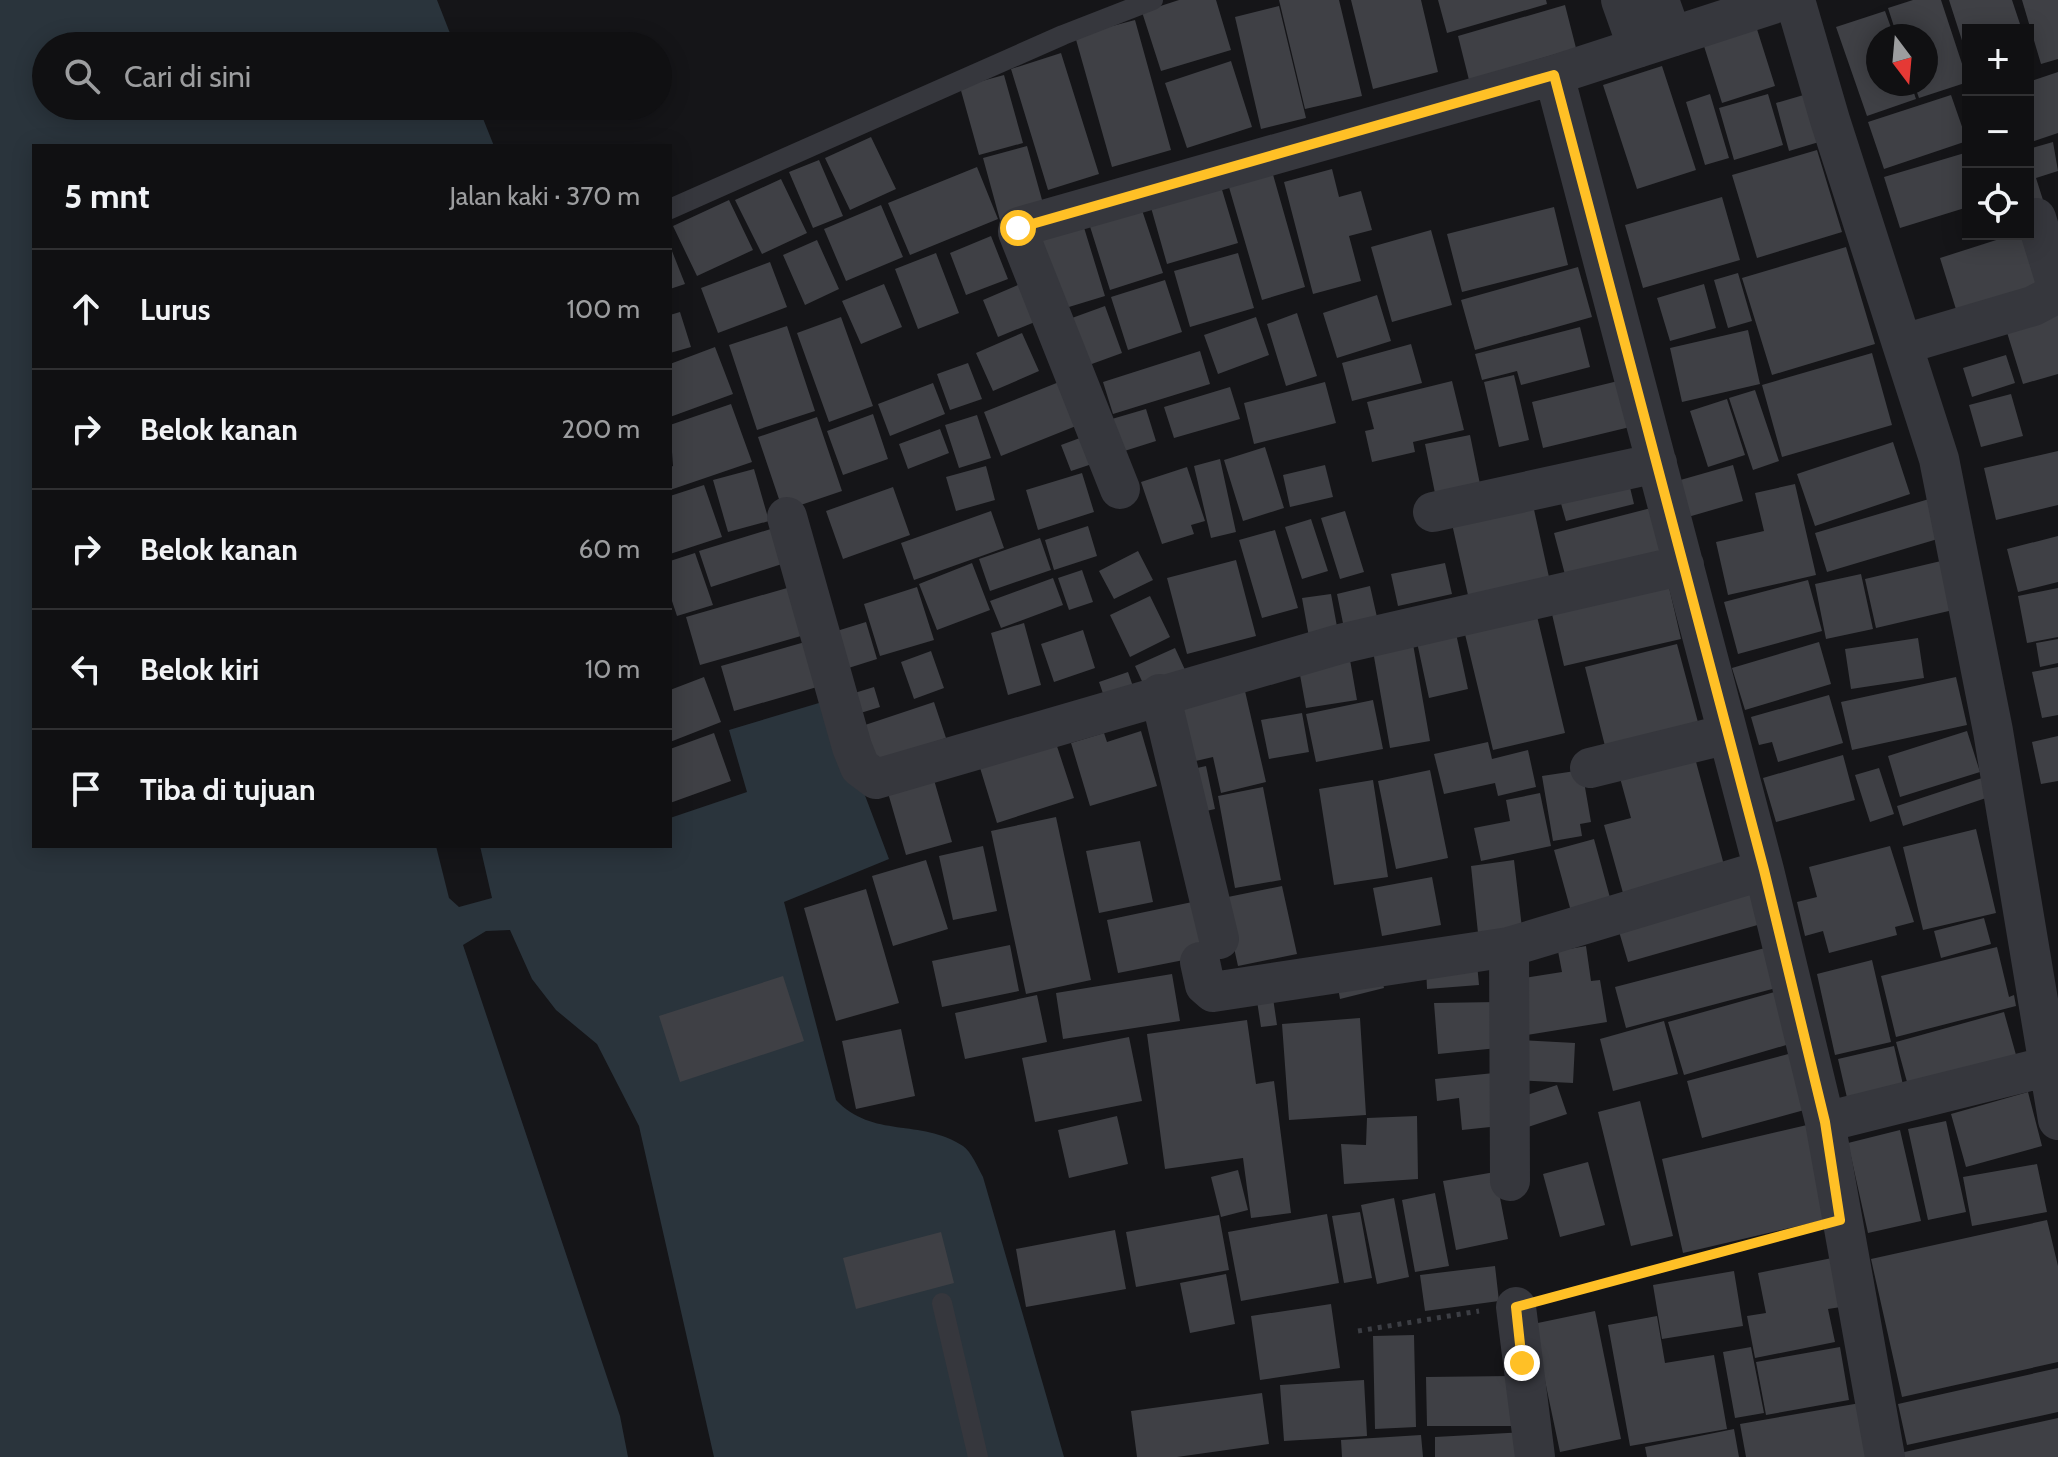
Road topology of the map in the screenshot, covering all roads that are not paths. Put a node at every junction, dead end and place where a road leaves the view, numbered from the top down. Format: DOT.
graph roads {
  1 [pos="1153,0"];
  2 [pos="1621,0"];
  3 [pos="1659,0"];
  4 [pos="1785,0"];
  5 [pos="1795,0"];
  6 [pos="1655,42"];
  7 [pos="1554,75"];
  8 [pos="672,208"];
  9 [pos="2036,218"];
  10 [pos="1904,344"];
  11 [pos="1657,463"];
  12 [pos="1120,489"];
  13 [pos="1433,512"];
  14 [pos="787,517"];
  15 [pos="1684,565"];
  16 [pos="1160,694"];
  17 [pos="1728,734"];
  18 [pos="1590,768"];
  19 [pos="1764,870"];
  20 [pos="1509,947"];
  21 [pos="2053,1065"];
  22 [pos="2058,1120"];
  23 [pos="1825,1122"];
  24 [pos="1510,1181"];
  25 [pos="942,1303"];
  26 [pos="1516,1307"];
  27 [pos="978,1457"];
  28 [pos="1535,1457"];
  29 [pos="1885,1457"];
  1 -- 8 [label="lane"];
  2 -- 6 [label="street"];
  3 -- 6 [label="street"];
  4 -- 6 [label="street"];
  5 -- 10 [label="street"];
  6 -- 7 [label="street"];
  7 -- 11 [label="street"];
  7 -- 12 [label="street"];
  9 -- 10 [label="street"];
  10 -- 21 [label="street"];
  11 -- 13 [label="street"];
  11 -- 15 [label="street"];
  14 -- 16 [label="street"];
  15 -- 16 [label="street"];
  15 -- 17 [label="street"];
  16 -- 20 [label="street"];
  17 -- 18 [label="street"];
  17 -- 19 [label="street"];
  19 -- 20 [label="street"];
  19 -- 23 [label="street"];
  20 -- 24 [label="street"];
  21 -- 22 [label="street"];
  21 -- 23 [label="street"];
  23 -- 29 [label="street"];
  25 -- 27 [label="lane"];
  26 -- 28 [label="street"];
}
